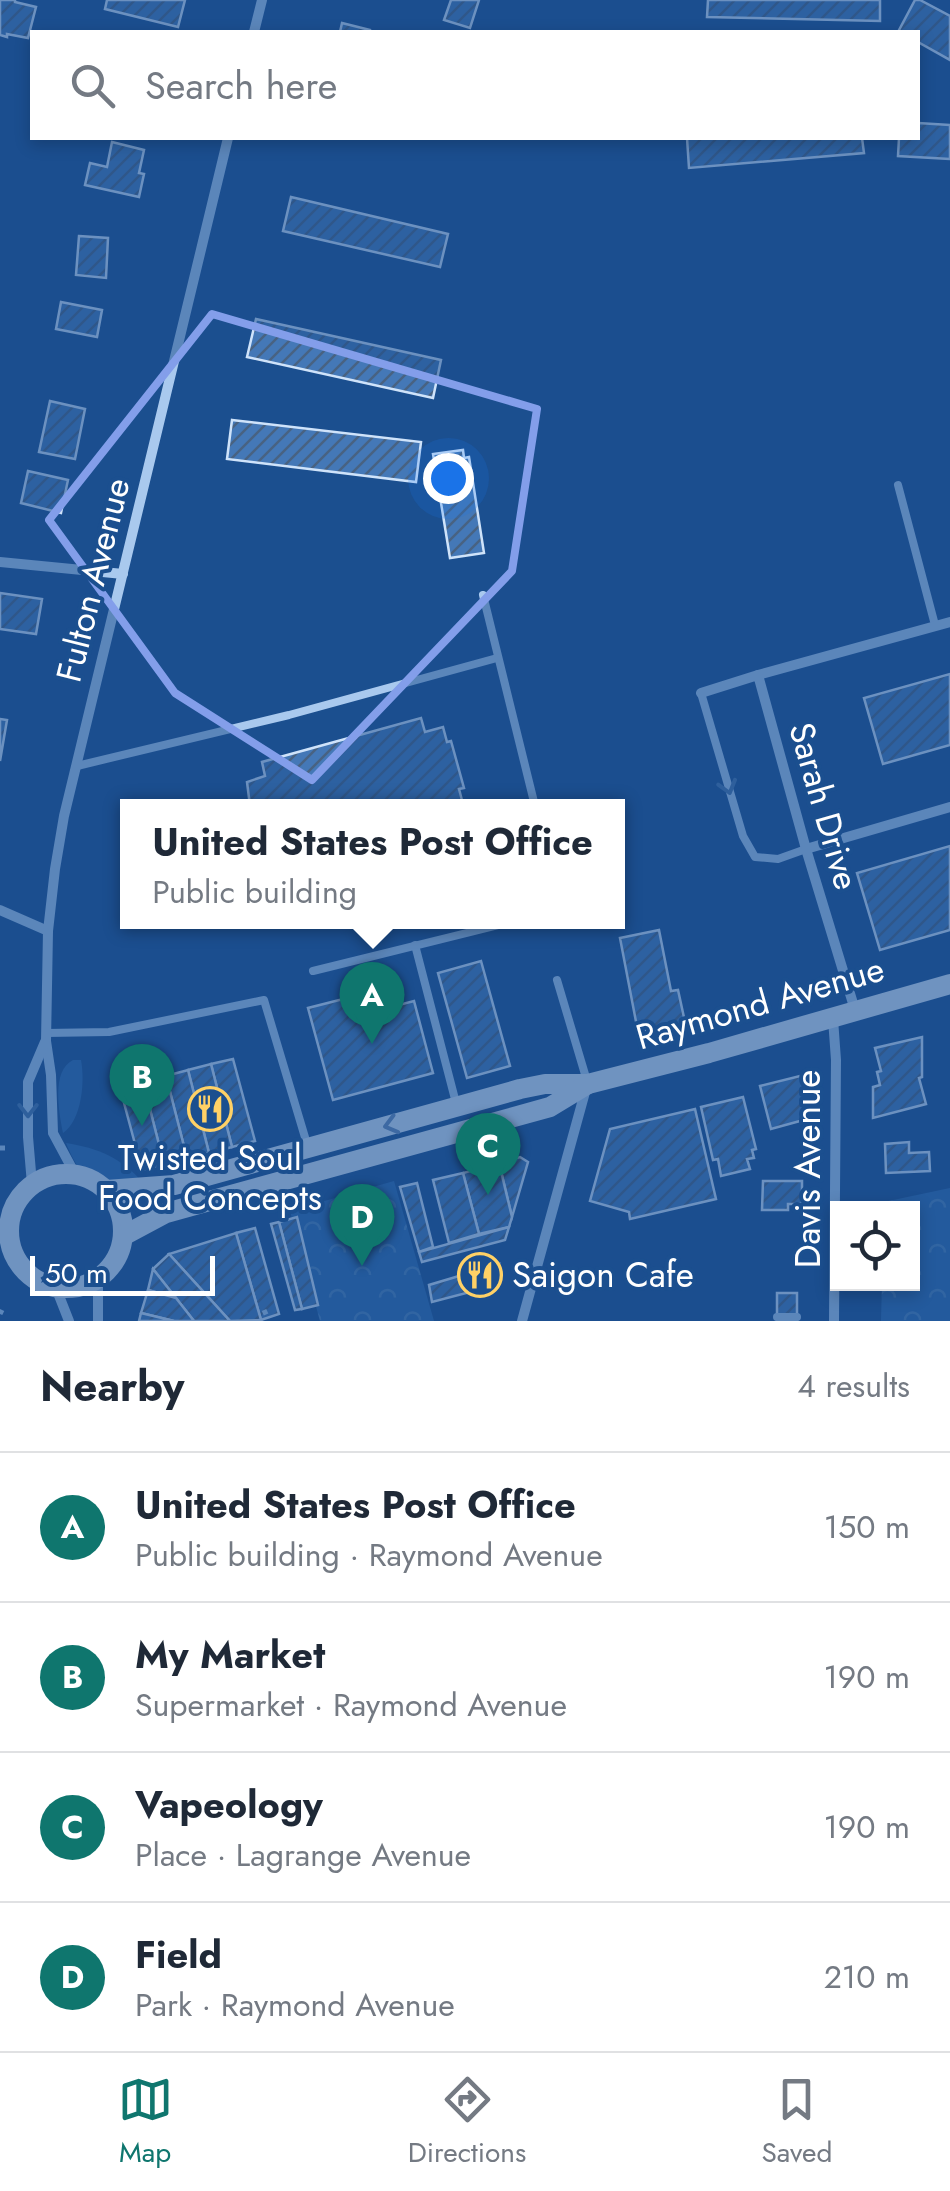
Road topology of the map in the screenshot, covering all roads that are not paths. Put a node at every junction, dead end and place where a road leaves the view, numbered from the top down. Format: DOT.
graph roads {
  1 [pos="262,0"];
  2 [pos="254,30"];
  3 [pos="228,140"];
  4 [pos="898,485"];
  5 [pos="0,562"];
  6 [pos="123,574"];
  7 [pos="483,595"];
  8 [pos="950,622"];
  9 [pos="935,625"];
  10 [pos="497,658"];
  11 [pos="758,675"];
  12 [pos="700,694"];
  13 [pos="77,766"];
  14 [pos="534,799"];
  15 [pos="950,808"];
  16 [pos="806,849"];
  17 [pos="0,910"];
  18 [pos="483,929"];
  19 [pos="48,931"];
  20 [pos="415,946"];
  21 [pos="313,971"];
  22 [pos="558,980"];
  23 [pos="950,984"];
  24 [pos="854,1010"];
  25 [pos="833,1018"];
  26 [pos="46,1037"];
  27 [pos="588,1084"];
  28 [pos="457,1107"];
  29 [pos="309,1148"];
  30 [pos="75,1174"];
  31 [pos="32,1184"];
  32 [pos="106,1190"];
  33 [pos="5,1217"];
  34 [pos="123,1236"];
  35 [pos="7,1258"];
  36 [pos="98,1278"];
  37 [pos="56,1288"];
  38 [pos="778,1317"];
  39 [pos="797,1317"];
  40 [pos="68,1321"];
  41 [pos="98,1321"];
  42 [pos="522,1321"];
  43 [pos="834,1321"];
  1 -- 2 [label="street"];
  3 -- 6 [label="street, Fulton Avenue"];
  4 -- 9 [label="lane"];
  5 -- 6 [label="street"];
  6 -- 13 [label="street, Fulton Avenue"];
  7 -- 10 [label="lane"];
  8 -- 9 [label="street"];
  9 -- 11 [label="street"];
  10 -- 13 [label="lane"];
  10 -- 14 [label="lane"];
  11 -- 12 [label="street"];
  11 -- 16 [label="street, Sarah Drive"];
  12 -- 16 [label="lane, one-way"];
  13 -- 19 [label="street, Fulton Avenue"];
  15 -- 16 [label="street"];
  16 -- 24 [label="street, Sarah Drive"];
  17 -- 19 [label="street"];
  18 -- 20 [label="lane"];
  19 -- 26 [label="street, Fulton Avenue"];
  20 -- 21 [label="lane"];
  20 -- 28 [label="lane"];
  22 -- 27 [label="lane"];
  23 -- 24 [label="main road, Raymond Avenue"];
  24 -- 25 [label="main road, Raymond Avenue"];
  25 -- 27 [label="main road, Raymond Avenue"];
  25 -- 43 [label="street, Davis Avenue"];
  26 -- 29 [label="lane"];
  26 -- 30 [label="street, Fulton Avenue"];
  26 -- 31 [label="street, Fulton Avenue, one-way"];
  27 -- 28 [label="main road, Raymond Avenue"];
  27 -- 34 [label="main road, Raymond Avenue"];
  27 -- 42 [label="street"];
  28 -- 29 [label="main road, Raymond Avenue, one-way"];
  29 -- 32 [label="main road, Raymond Avenue"];
  30 -- 31 [label="main road"];
  30 -- 32 [label="main road"];
  31 -- 33 [label="main road"];
  32 -- 34 [label="main road"];
  33 -- 35 [label="main road"];
  34 -- 36 [label="main road"];
  35 -- 37 [label="main road"];
  36 -- 37 [label="main road"];
  36 -- 41 [label="street"];
  37 -- 40 [label="street"];
  38 -- 39 [label="lane"];
}
